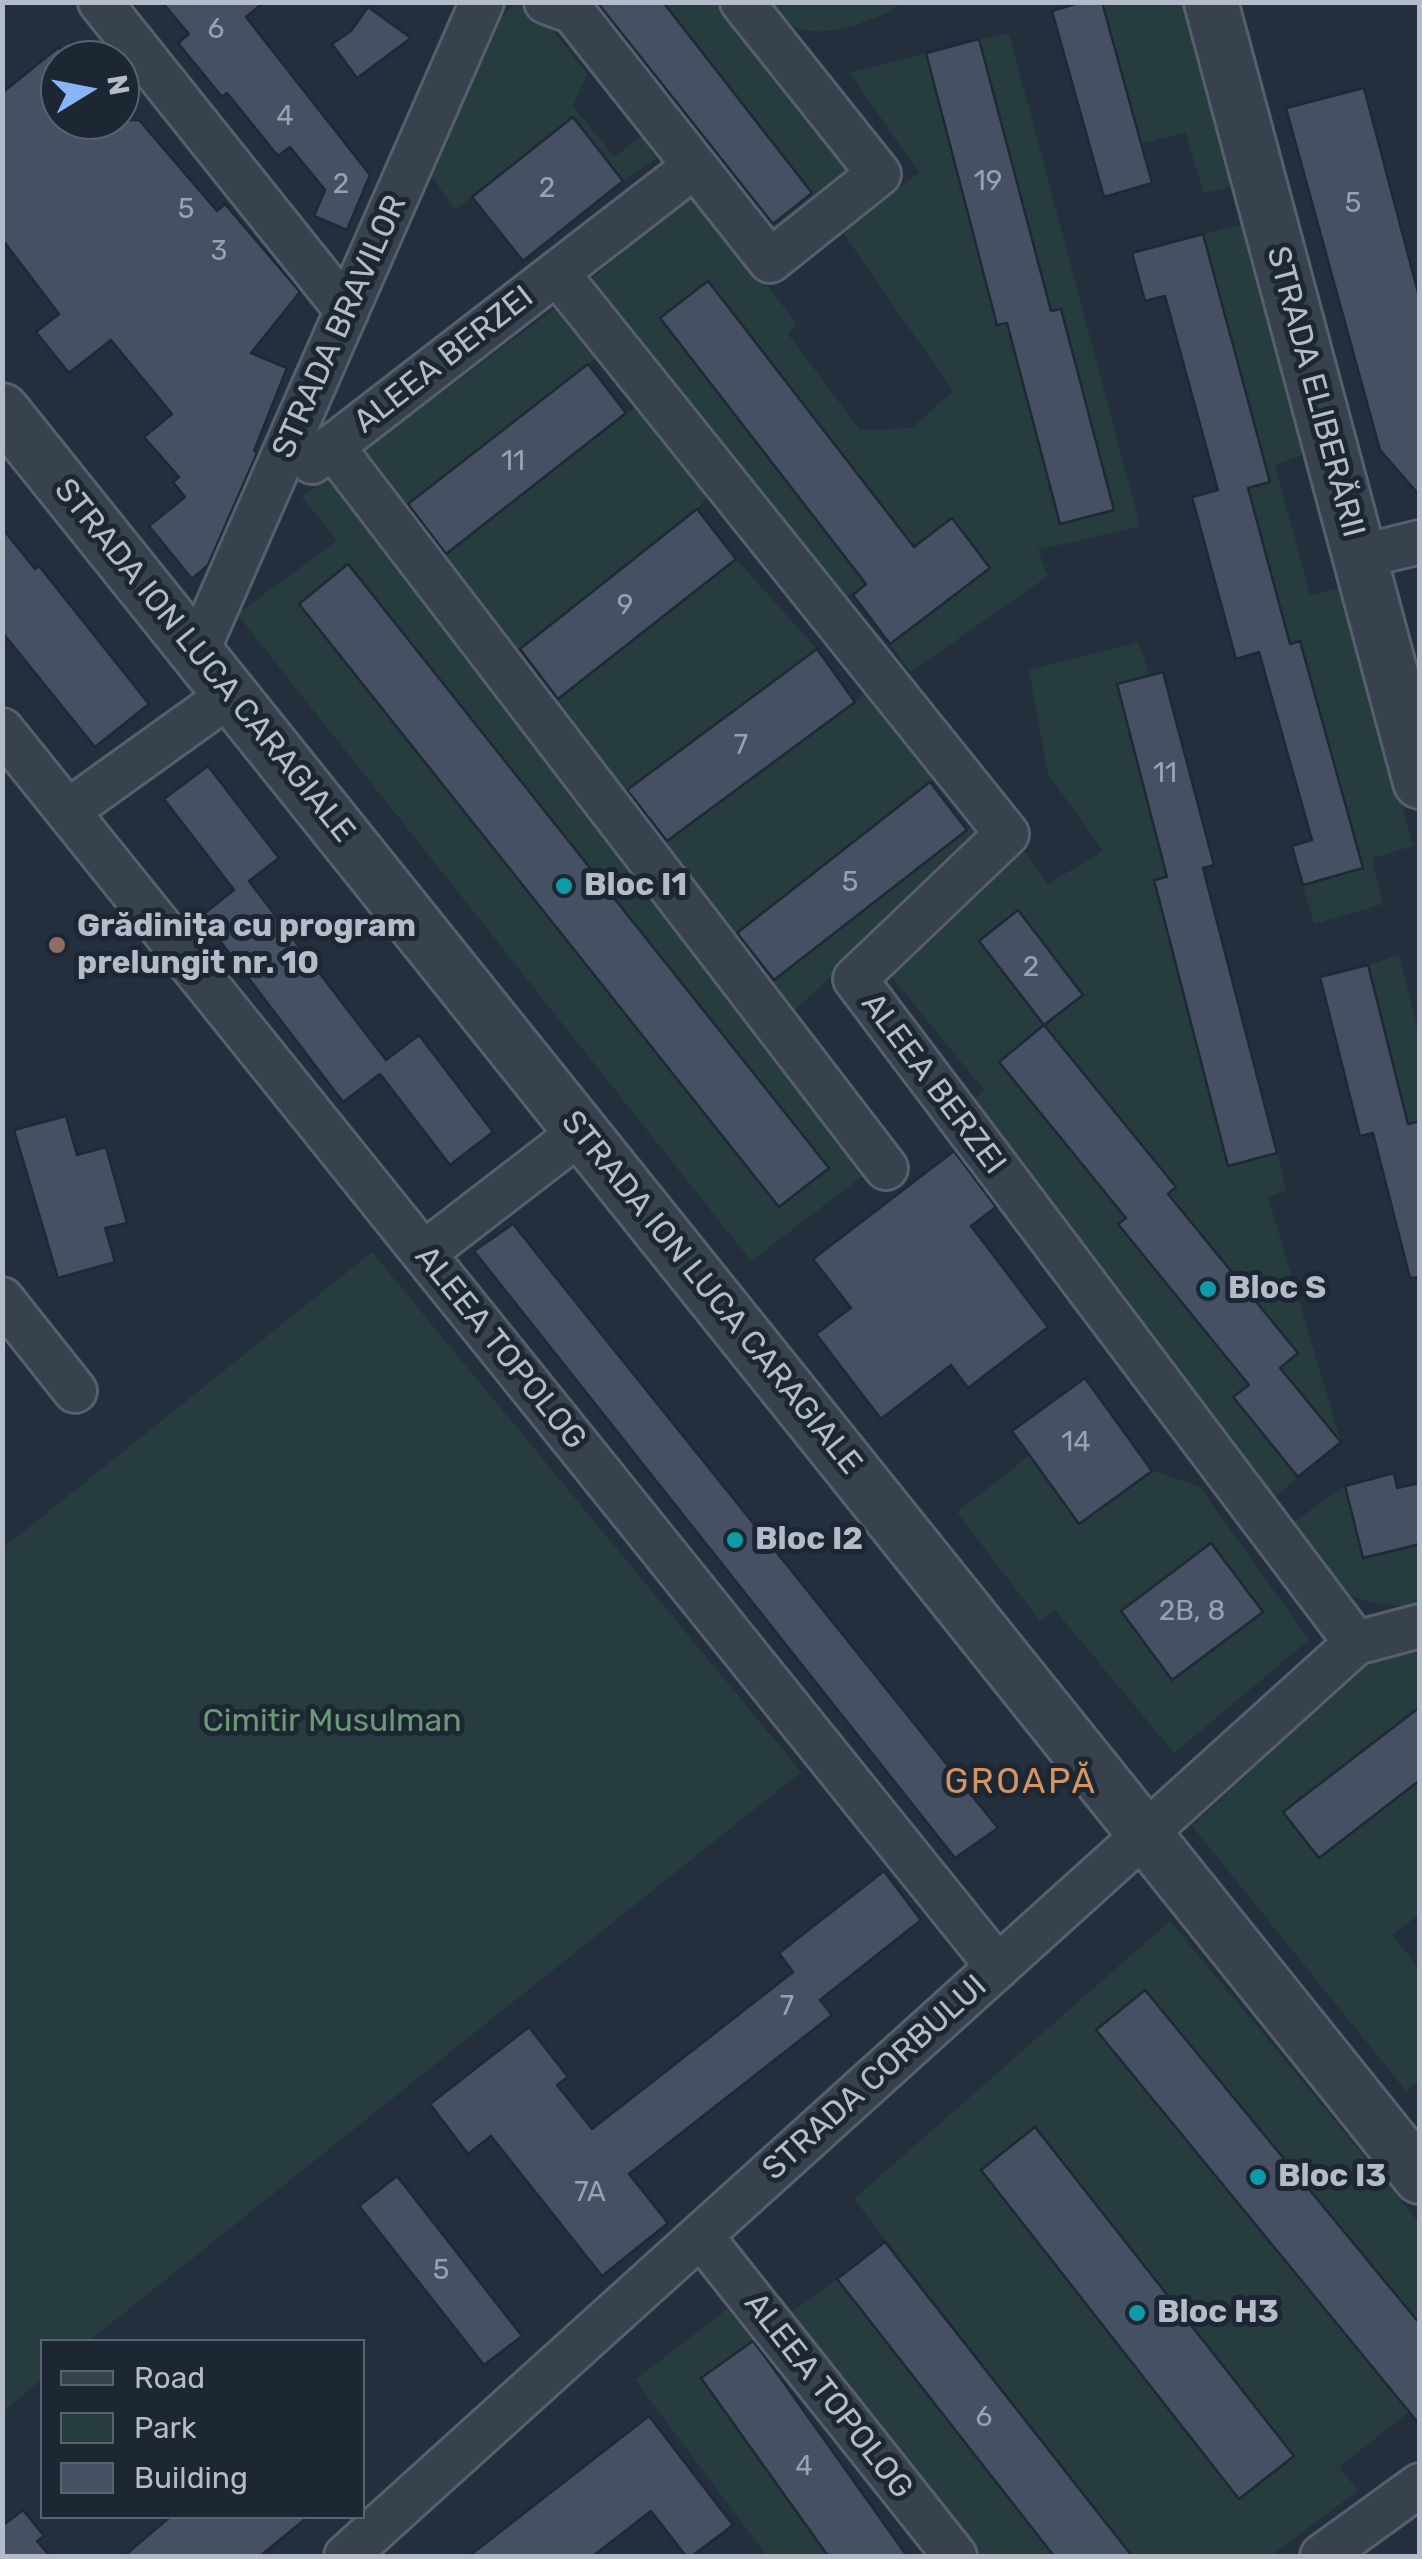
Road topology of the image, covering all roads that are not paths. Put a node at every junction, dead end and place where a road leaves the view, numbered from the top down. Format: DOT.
graph roads {
  1 [pos="100,2"];
  2 [pos="482,2"];
  3 [pos="546,2"];
  4 [pos="742,2"];
  5 [pos="1210,2"];
  6 [pos="695,166"];
  7 [pos="556,273"];
  8 [pos="347,311"];
  9 [pos="2,410"];
  10 [pos="332,446"];
  11 [pos="265,498"];
  12 [pos="1420,542"];
  13 [pos="1359,557"];
  14 [pos="197,652"];
  15 [pos="231,694"];
  16 [pos="2,730"];
  17 [pos="1420,782"];
  18 [pos="68,811"];
  19 [pos="582,1132"];
  20 [pos="886,1168"];
  21 [pos="424,1253"];
  22 [pos="2,1299"];
  23 [pos="76,1391"];
  24 [pos="1420,1626"];
  25 [pos="1356,1644"];
  26 [pos="1145,1834"];
  27 [pos="998,1968"];
  28 [pos="1420,2177"];
  29 [pos="700,2236"];
  30 [pos="1420,2485"];
  31 [pos="346,2556"];
  32 [pos="955,2556"];
  33 [pos="1322,2556"];
  1 -- 8 [label="street"];
  2 -- 8 [label="street, STRADA BRAVILOR"];
  3 -- 6 [label="street"];
  4 -- 6 [label="street"];
  5 -- 13 [label="street, STRADA ELIBERĂRII"];
  6 -- 7 [label="street, ALEEA BERZEI"];
  7 -- 10 [label="street, ALEEA BERZEI"];
  7 -- 25 [label="street, ALEEA BERZEI"];
  8 -- 11 [label="street, STRADA BRAVILOR"];
  9 -- 14 [label="street, STRADA ION LUCA CARAGIALE"];
  10 -- 11 [label="street, ALEEA BERZEI"];
  10 -- 20 [label="street, ALEEA BERZEI"];
  11 -- 14 [label="street, STRADA BRAVILOR"];
  12 -- 13 [label="street"];
  13 -- 17 [label="street, STRADA ELIBERĂRII"];
  14 -- 15 [label="street, STRADA ION LUCA CARAGIALE"];
  15 -- 18 [label="street"];
  15 -- 19 [label="street, STRADA ION LUCA CARAGIALE"];
  16 -- 18 [label="street, ALEEA TOPOLOG"];
  18 -- 21 [label="street, ALEEA TOPOLOG"];
  19 -- 21 [label="street"];
  19 -- 26 [label="street, STRADA ION LUCA CARAGIALE"];
  21 -- 27 [label="street, ALEEA TOPOLOG"];
  22 -- 23 [label="street"];
  24 -- 25 [label="street, STRADA CORBULUI"];
  25 -- 26 [label="street, STRADA CORBULUI"];
  26 -- 27 [label="street, STRADA CORBULUI"];
  26 -- 28 [label="street, STRADA ION LUCA CARAGIALE"];
  27 -- 29 [label="street, STRADA CORBULUI"];
  29 -- 31 [label="street, STRADA CORBULUI"];
  29 -- 32 [label="street, ALEEA TOPOLOG"];
  30 -- 33 [label="street"];
}
